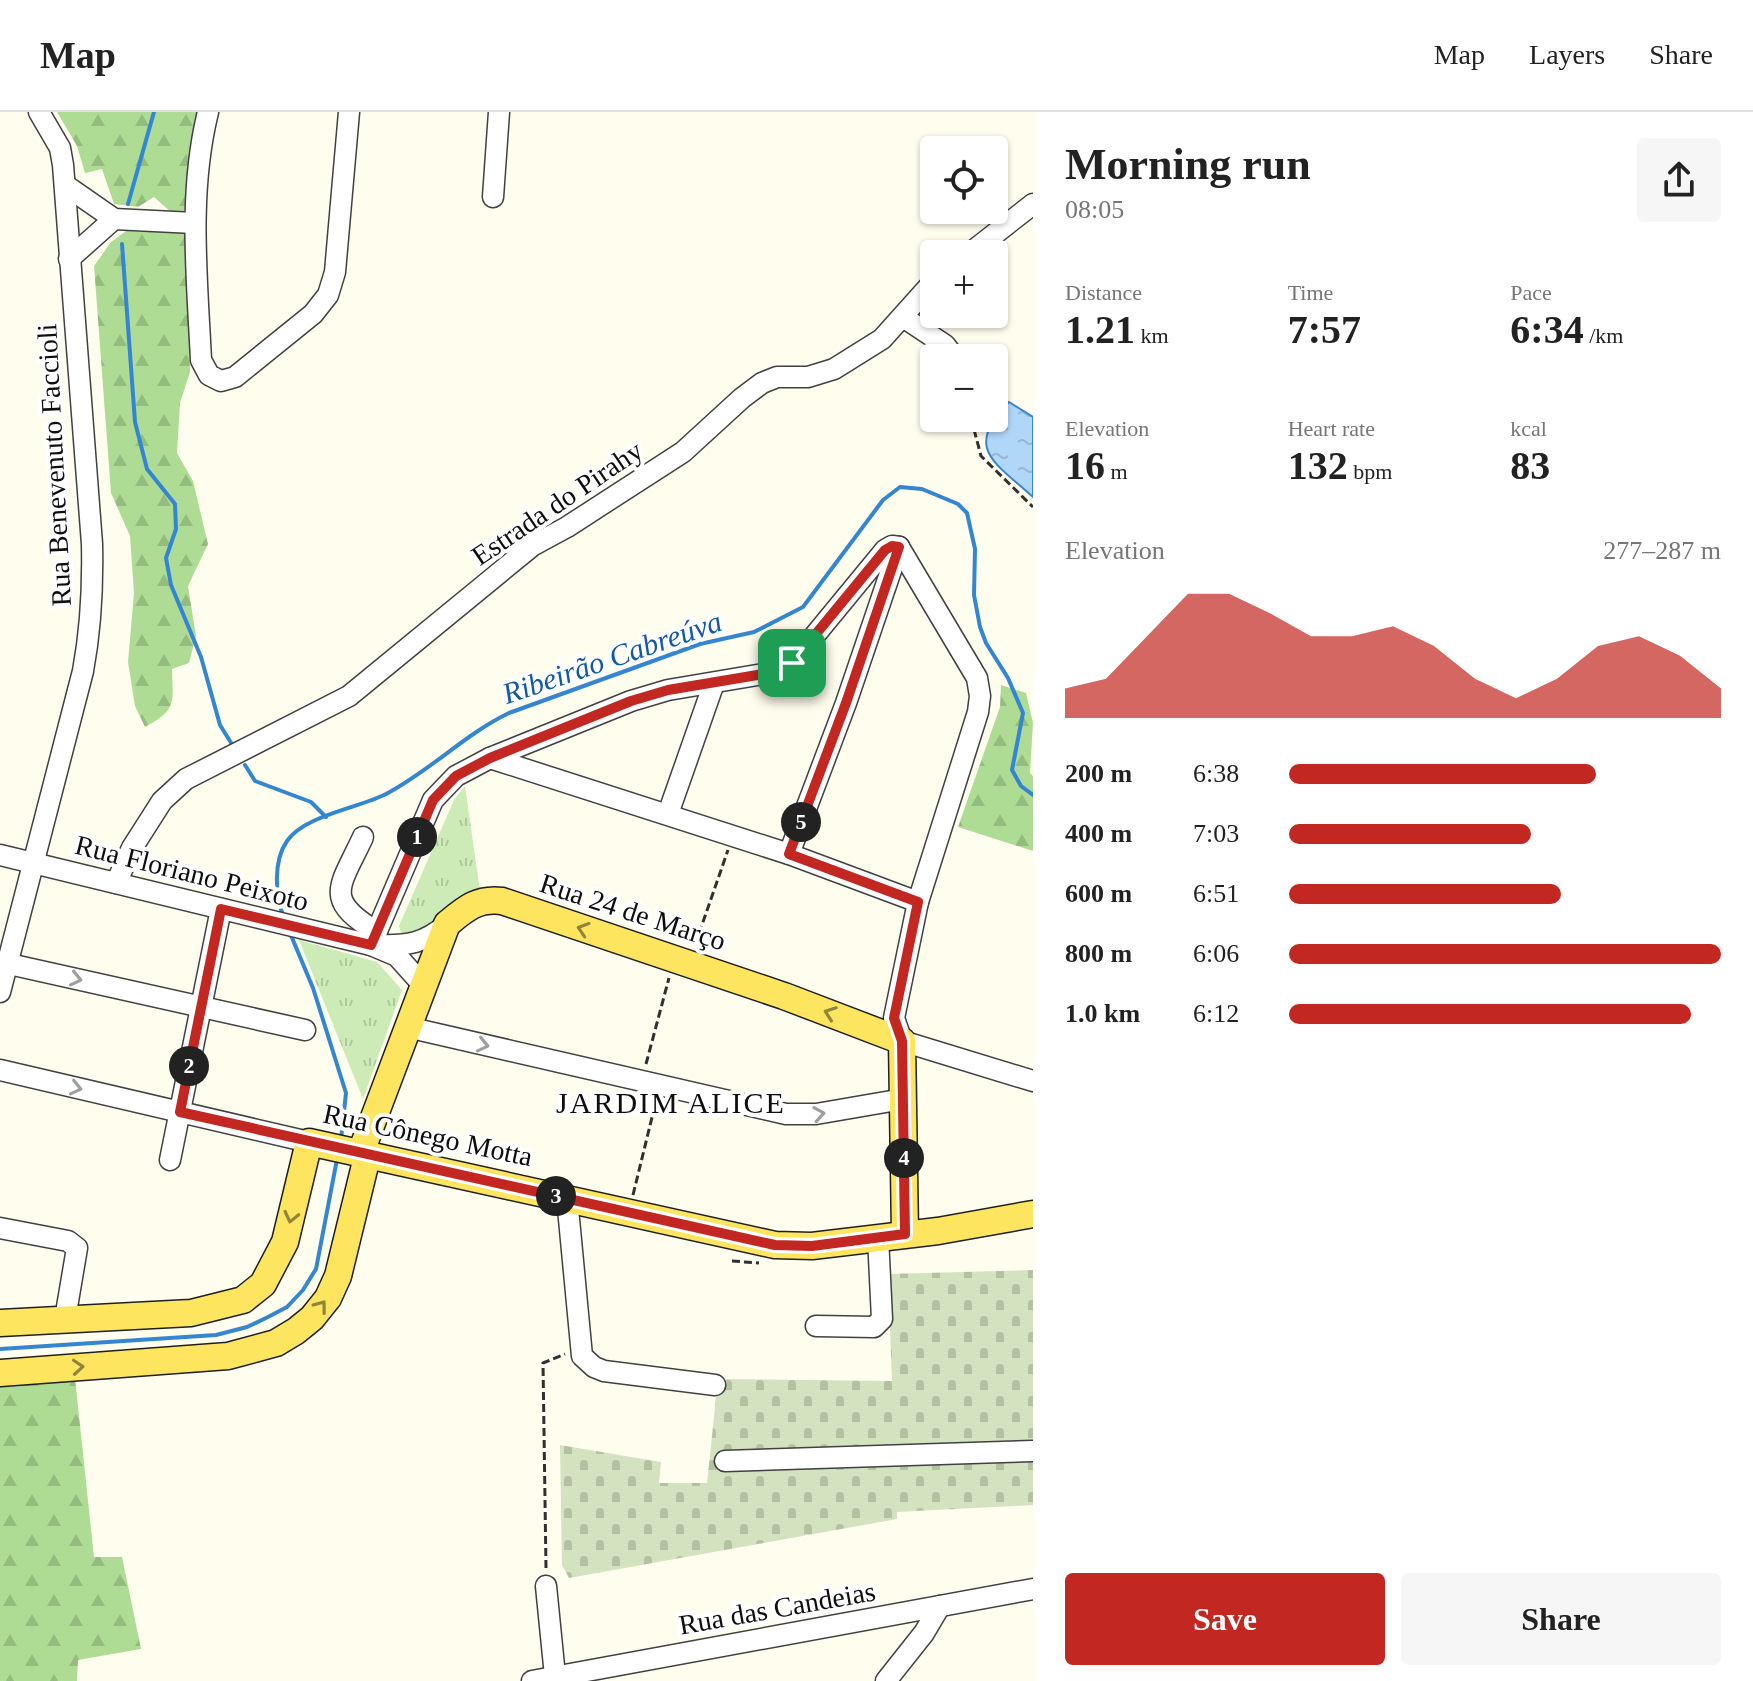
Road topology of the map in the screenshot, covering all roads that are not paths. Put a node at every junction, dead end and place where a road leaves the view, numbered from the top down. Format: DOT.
graph roads {
  1 [pos="39,112"];
  2 [pos="208,112"];
  3 [pos="349,112"];
  4 [pos="499,112"];
  5 [pos="65,185"];
  6 [pos="493,197"];
  7 [pos="1033,204"];
  8 [pos="114,219"];
  9 [pos="194,223"];
  10 [pos="987,240"];
  11 [pos="69,259"];
  12 [pos="920,297"];
  13 [pos="903,317"];
  14 [pos="944,344"];
  15 [pos="899,547"];
  16 [pos="714,683"];
  17 [pos="490,758"];
  18 [pos="668,814"];
  19 [pos="363,837"];
  20 [pos="789,854"];
  21 [pos="0,855"];
  22 [pos="33,863"];
  23 [pos="116,883"];
  24 [pos="918,902"];
  25 [pos="221,909"];
  26 [pos="374,938"];
  27 [pos="428,949"];
  28 [pos="4,962"];
  29 [pos="423,985"];
  30 [pos="0,992"];
  31 [pos="201,1007"];
  32 [pos="407,1027"];
  33 [pos="305,1030"];
  34 [pos="902,1041"];
  35 [pos="0,1070"];
  36 [pos="1033,1081"];
  37 [pos="903,1099"];
  38 [pos="180,1112"];
  39 [pos="343,1148"];
  40 [pos="170,1160"];
  41 [pos="567,1198"];
  42 [pos="1033,1214"];
  43 [pos="0,1228"];
  44 [pos="905,1234"];
  45 [pos="878,1237"];
  46 [pos="65,1319"];
  47 [pos="0,1323"];
  48 [pos="816,1326"];
  49 [pos="0,1373"];
  50 [pos="715,1385"];
  51 [pos="1033,1451"];
  52 [pos="725,1461"];
  53 [pos="546,1586"];
  54 [pos="1033,1589"];
  55 [pos="940,1606"];
  56 [pos="555,1676"];
  57 [pos="532,1681"];
  58 [pos="886,1681"];
  1 -- 5 [label="street, Rua Benevenuto Faccioli"];
  2 -- 9 [label="street"];
  3 -- 9 [label="street"];
  4 -- 6 [label="street"];
  5 -- 8 [label="street"];
  5 -- 11 [label="street, Rua Benevenuto Faccioli"];
  7 -- 10 [label="street"];
  8 -- 9 [label="street"];
  8 -- 11 [label="street"];
  11 -- 22 [label="street, Rua Benevenuto Faccioli"];
  12 -- 13 [label="street, Estrada do Pirahy"];
  13 -- 14 [label="street"];
  13 -- 23 [label="street, Estrada do Pirahy"];
  15 -- 16 [label="street"];
  15 -- 20 [label="street"];
  15 -- 24 [label="street"];
  16 -- 17 [label="street"];
  16 -- 18 [label="street"];
  17 -- 18 [label="street"];
  17 -- 26 [label="street"];
  18 -- 20 [label="street"];
  19 -- 26 [label="street"];
  20 -- 24 [label="street"];
  21 -- 22 [label="street, Rua Floriano Peixoto"];
  22 -- 23 [label="street, Rua Floriano Peixoto"];
  22 -- 28 [label="street, Rua Benevenuto Faccioli"];
  23 -- 25 [label="street, Rua Floriano Peixoto"];
  24 -- 34 [label="street"];
  25 -- 26 [label="street, Rua Floriano Peixoto"];
  25 -- 31 [label="street"];
  26 -- 27 [label="street"];
  26 -- 29 [label="street"];
  27 -- 29 [label="main road, Rua 24 de Março"];
  34 -- 27 [label="main road, Rua 24 de Março, one-way"];
  28 -- 30 [label="street, Rua Benevenuto Faccioli"];
  28 -- 31 [label="street, one-way"];
  29 -- 32 [label="main road, Rua 24 de Março"];
  31 -- 33 [label="street"];
  31 -- 38 [label="street"];
  32 -- 37 [label="street, one-way"];
  32 -- 39 [label="main road, Rua 24 de Março"];
  34 -- 36 [label="street, Rua 24 de Março"];
  34 -- 37 [label="main road"];
  35 -- 38 [label="street, Rua Cônego Motta, one-way"];
  37 -- 44 [label="main road"];
  38 -- 39 [label="street, Rua Cônego Motta"];
  38 -- 40 [label="street"];
  39 -- 41 [label="main road, Rua Cônego Motta"];
  39 -- 46 [label="main road, one-way"];
  49 -- 39 [label="main road, one-way"];
  41 -- 45 [label="main road, Rua Cônego Motta"];
  41 -- 50 [label="street"];
  42 -- 44 [label="main road, Rua Cônego Motta"];
  43 -- 46 [label="street"];
  44 -- 45 [label="main road, Rua Cônego Motta"];
  45 -- 48 [label="street"];
  46 -- 47 [label="main road"];
  51 -- 52 [label="street"];
  53 -- 56 [label="street"];
  54 -- 55 [label="street, Rua das Candeias"];
  55 -- 56 [label="street, Rua das Candeias"];
  55 -- 58 [label="street"];
  56 -- 57 [label="street, Rua das Candeias"];
}
